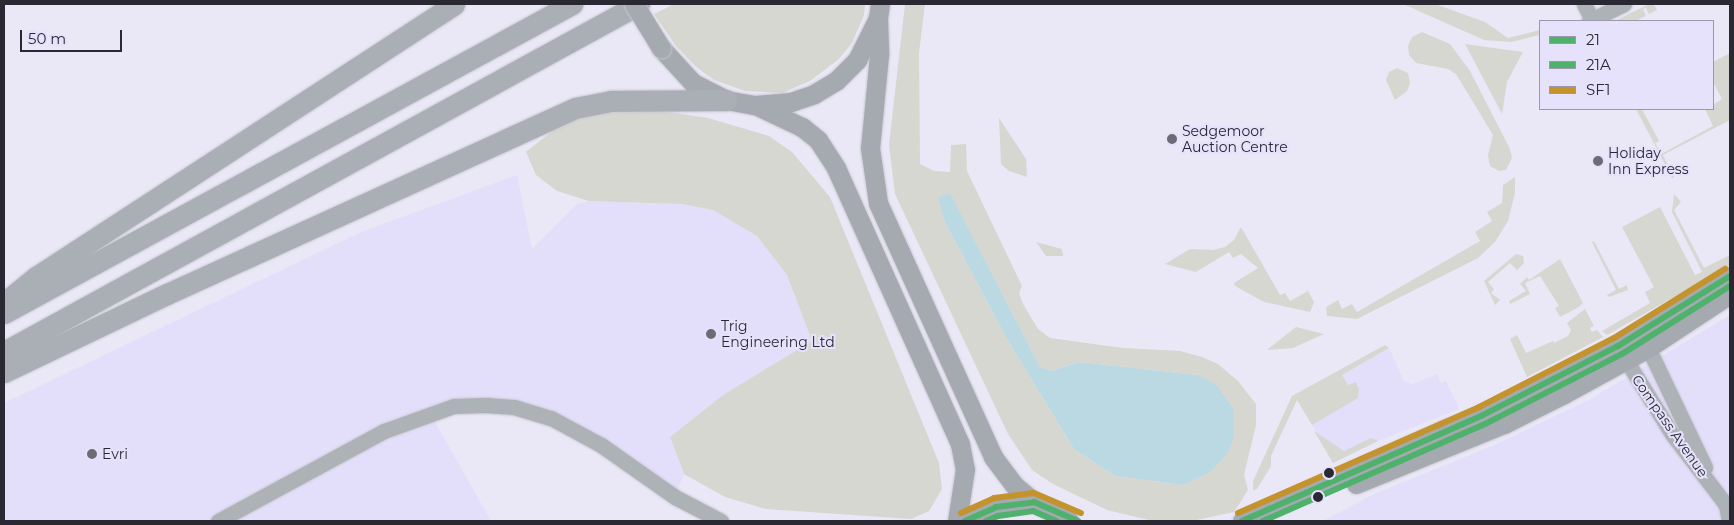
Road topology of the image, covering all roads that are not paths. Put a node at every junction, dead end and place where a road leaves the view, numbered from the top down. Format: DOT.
graph roads {
  1 [pos="454,4"];
  2 [pos="572,4"];
  3 [pos="634,4"];
  4 [pos="640,4"];
  5 [pos="1584,4"];
  6 [pos="1624,4"];
  7 [pos="879,11"];
  8 [pos="1591,20"];
  9 [pos="726,100"];
  10 [pos="755,105"];
  11 [pos="1730,276"];
  12 [pos="1730,294"];
  13 [pos="4,302"];
  14 [pos="4,313"];
  15 [pos="1644,340"];
  16 [pos="4,352"];
  17 [pos="1622,353"];
  18 [pos="4,372"];
  19 [pos="1716,491"];
  20 [pos="1034,502"];
  21 [pos="1728,507"];
  22 [pos="1071,520"];
  23 [pos="218,521"];
  24 [pos="721,521"];
  25 [pos="957,521"];
  26 [pos="965,521"];
  27 [pos="1242,521"];
  28 [pos="1270,521"];
  29 [pos="1729,521"];
  1 -- 13 [label="highway"];
  2 -- 14 [label="highway"];
  3 -- 9 [label="main road, bridge"];
  4 -- 16 [label="highway"];
  5 -- 8 [label="street"];
  6 -- 8 [label="street"];
  7 -- 10 [label="main road"];
  7 -- 20 [label="main road"];
  9 -- 10 [label="main road"];
  9 -- 18 [label="highway"];
  10 -- 25 [label="main road"];
  11 -- 15 [label="main road"];
  12 -- 15 [label="main road"];
  15 -- 17 [label="main road"];
  15 -- 19 [label="street, Compass Avenue"];
  17 -- 19 [label="street, Compass Avenue"];
  17 -- 27 [label="main road"];
  17 -- 28 [label="main road"];
  19 -- 21 [label="street, Compass Avenue"];
  20 -- 22 [label="main road"];
  20 -- 26 [label="main road"];
  21 -- 29 [label="street, Compass Avenue"];
  23 -- 24 [label="street"];
}
